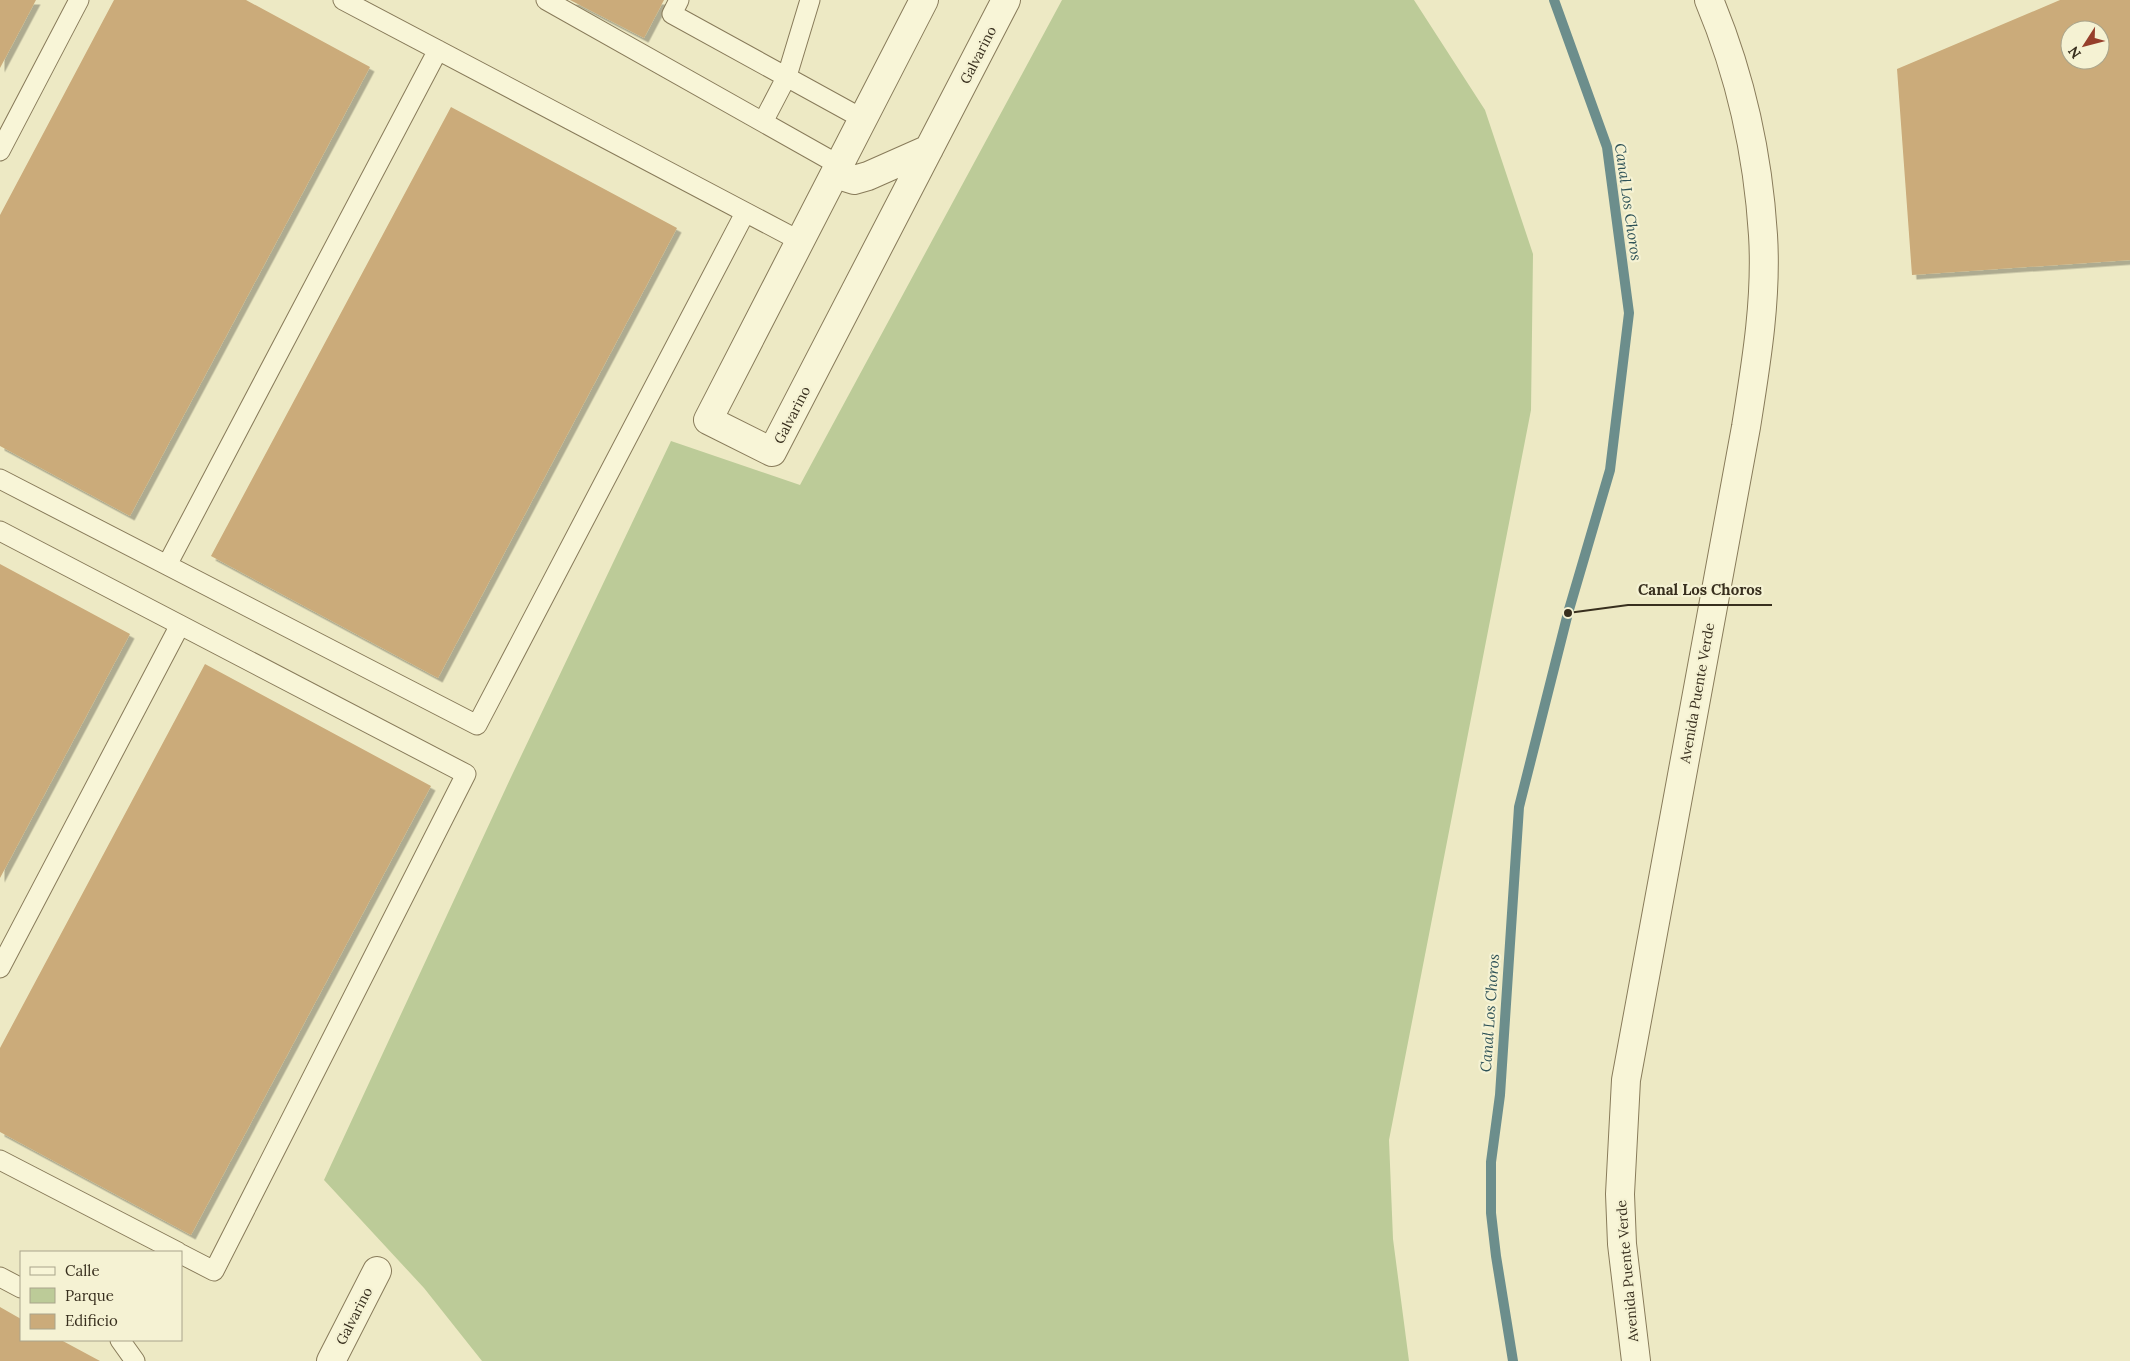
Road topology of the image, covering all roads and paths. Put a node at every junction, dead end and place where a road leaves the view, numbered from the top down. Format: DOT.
graph roads {
  1 [pos="79,0"];
  2 [pos="343,0"];
  3 [pos="546,0"];
  4 [pos="679,0"];
  5 [pos="810,0"];
  6 [pos="924,0"];
  7 [pos="1006,0"];
  8 [pos="1709,0"];
  9 [pos="438,50"];
  10 [pos="787,76"];
  11 [pos="863,119"];
  12 [pos="763,122"];
  13 [pos="929,149"];
  14 [pos="0,151"];
  15 [pos="837,169"];
  16 [pos="745,213"];
  17 [pos="800,241"];
  18 [pos="0,479"];
  19 [pos="0,531"];
  20 [pos="167,565"];
  21 [pos="180,625"];
  22 [pos="0,968"];
  23 [pos="0,1160"];
  24 [pos="176,1251"];
  25 [pos="182,1255"];
  26 [pos="377,1271"];
  27 [pos="0,1277"];
  28 [pos="20,1287"];
  29 [pos="121,1341"];
  30 [pos="135,1361"];
  31 [pos="332,1361"];
  32 [pos="1636,1361"];
  1 -- 14 [label="lane"];
  2 -- 9 [label="lane"];
  3 -- 12 [label="lane"];
  4 -- 10 [label="lane"];
  5 -- 10 [label="lane"];
  6 -- 11 [label="street, Galvarino"];
  7 -- 13 [label="street, Galvarino"];
  8 -- 32 [label="street, Avenida Puente Verde"];
  9 -- 16 [label="lane"];
  9 -- 20 [label="lane"];
  10 -- 11 [label="lane"];
  10 -- 12 [label="lane"];
  11 -- 15 [label="street, Galvarino"];
  12 -- 15 [label="lane"];
  13 -- 15 [label="street"];
  13 -- 17 [label="street, Galvarino"];
  15 -- 17 [label="street, Galvarino"];
  16 -- 17 [label="lane"];
  16 -- 20 [label="lane"];
  18 -- 20 [label="lane"];
  19 -- 21 [label="lane"];
  21 -- 22 [label="lane"];
  21 -- 25 [label="lane"];
  23 -- 24 [label="lane"];
  26 -- 31 [label="street, Galvarino"];
  27 -- 28 [label="lane"];
  29 -- 30 [label="lane"];
}
